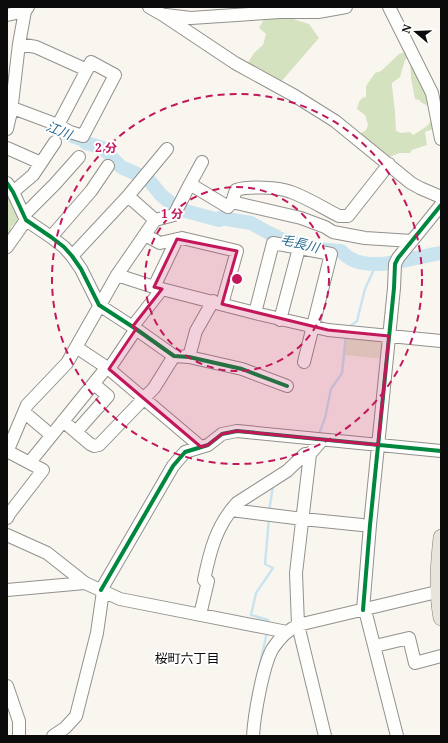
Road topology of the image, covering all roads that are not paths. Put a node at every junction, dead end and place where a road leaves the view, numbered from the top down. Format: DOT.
graph roads {
  1 [pos="149,7"];
  2 [pos="268,7"];
  3 [pos="346,7"];
  4 [pos="389,7"];
  5 [pos="27,9"];
  6 [pos="280,12"];
  7 [pos="7,15"];
  8 [pos="163,15"];
  9 [pos="19,44"];
  10 [pos="87,70"];
  11 [pos="11,109"];
  12 [pos="58,125"];
  13 [pos="7,129"];
  14 [pos="441,139"];
  15 [pos="55,142"];
  16 [pos="7,148"];
  17 [pos="167,149"];
  18 [pos="79,157"];
  19 [pos="202,162"];
  20 [pos="41,164"];
  21 [pos="389,164"];
  22 [pos="108,166"];
  23 [pos="190,184"];
  24 [pos="10,187"];
  25 [pos="128,196"];
  26 [pos="441,197"];
  27 [pos="232,202"];
  28 [pos="441,205"];
  29 [pos="25,218"];
  30 [pos="156,220"];
  31 [pos="145,235"];
  32 [pos="51,237"];
  33 [pos="177,239"];
  34 [pos="412,241"];
  35 [pos="7,247"];
  36 [pos="299,248"];
  37 [pos="72,256"];
  38 [pos="117,275"];
  39 [pos="158,288"];
  40 [pos="218,303"];
  41 [pos="99,305"];
  42 [pos="255,314"];
  43 [pos="280,320"];
  44 [pos="313,327"];
  45 [pos="135,328"];
  46 [pos="389,336"];
  47 [pos="441,341"];
  48 [pos="76,347"];
  49 [pos="174,356"];
  50 [pos="189,357"];
  51 [pos="304,362"];
  52 [pos="108,368"];
  53 [pos="94,384"];
  54 [pos="287,386"];
  55 [pos="145,398"];
  56 [pos="24,412"];
  57 [pos="63,421"];
  58 [pos="76,432"];
  59 [pos="51,435"];
  60 [pos="322,440"];
  61 [pos="378,445"];
  62 [pos="201,447"];
  63 [pos="441,451"];
  64 [pos="7,452"];
  65 [pos="310,454"];
  66 [pos="30,462"];
  67 [pos="231,510"];
  68 [pos="7,518"];
  69 [pos="303,520"];
  70 [pos="362,525"];
  71 [pos="7,535"];
  72 [pos="441,537"];
  73 [pos="85,583"];
  74 [pos="7,590"];
  75 [pos="102,591"];
  76 [pos="439,592"];
  77 [pos="364,610"];
  78 [pos="200,615"];
  79 [pos="441,618"];
  80 [pos="298,625"];
  81 [pos="287,632"];
  82 [pos="375,646"];
  83 [pos="441,656"];
  84 [pos="7,686"];
  85 [pos="19,736"];
  86 [pos="53,736"];
  87 [pos="254,736"];
  88 [pos="325,736"];
  89 [pos="397,736"];
  1 -- 8 [label="street"];
  2 -- 6 [label="street"];
  3 -- 6 [label="street"];
  4 -- 14 [label="street"];
  5 -- 7 [label="street"];
  5 -- 9 [label="street"];
  6 -- 8 [label="street"];
  8 -- 21 [label="street"];
  9 -- 10 [label="street"];
  9 -- 11 [label="street"];
  10 -- 12 [label="street"];
  10 -- 12 [label="street"];
  11 -- 12 [label="street"];
  11 -- 13 [label="street"];
  15 -- 20 [label="street"];
  16 -- 20 [label="street"];
  17 -- 25 [label="street"];
  18 -- 29 [label="street"];
  19 -- 23 [label="street"];
  20 -- 24 [label="street"];
  21 -- 26 [label="street"];
  21 -- 27 [label="street"];
  22 -- 32 [label="street"];
  23 -- 27 [label="street"];
  23 -- 30 [label="street"];
  24 -- 29 [label="street"];
  25 -- 30 [label="street"];
  25 -- 37 [label="street"];
  27 -- 34 [label="street"];
  28 -- 34 [label="street"];
  29 -- 32 [label="street"];
  29 -- 35 [label="street"];
  30 -- 31 [label="street"];
  31 -- 33 [label="street"];
  31 -- 38 [label="street"];
  32 -- 37 [label="street"];
  33 -- 39 [label="street"];
  33 -- 40 [label="street"];
  34 -- 46 [label="street"];
  36 -- 42 [label="street"];
  36 -- 43 [label="street"];
  36 -- 44 [label="street"];
  37 -- 41 [label="street"];
  38 -- 39 [label="street"];
  38 -- 41 [label="street"];
  39 -- 40 [label="street"];
  39 -- 45 [label="street"];
  40 -- 42 [label="street"];
  40 -- 50 [label="street"];
  41 -- 45 [label="street"];
  41 -- 48 [label="street"];
  42 -- 43 [label="street"];
  43 -- 44 [label="street"];
  44 -- 46 [label="street"];
  44 -- 51 [label="street"];
  45 -- 49 [label="street"];
  45 -- 52 [label="street"];
  46 -- 47 [label="street"];
  46 -- 61 [label="street"];
  48 -- 52 [label="street"];
  48 -- 56 [label="street"];
  49 -- 50 [label="street"];
  49 -- 55 [label="street"];
  50 -- 54 [label="street"];
  52 -- 53 [label="street"];
  52 -- 55 [label="street"];
  53 -- 57 [label="street"];
  53 -- 58 [label="street"];
  55 -- 58 [label="street"];
  55 -- 62 [label="street"];
  56 -- 59 [label="street"];
  56 -- 64 [label="street"];
  57 -- 58 [label="street"];
  57 -- 59 [label="street"];
  59 -- 66 [label="street"];
  60 -- 61 [label="street"];
  60 -- 62 [label="street"];
  60 -- 65 [label="street"];
  61 -- 63 [label="street"];
  61 -- 77 [label="street"];
  62 -- 75 [label="street"];
  64 -- 66 [label="street"];
  65 -- 67 [label="street"];
  65 -- 69 [label="street"];
  66 -- 68 [label="street"];
  67 -- 69 [label="street"];
  67 -- 78 [label="street"];
  69 -- 70 [label="street"];
  69 -- 80 [label="street"];
  71 -- 73 [label="street"];
  72 -- 76 [label="main road"];
  73 -- 74 [label="street"];
  73 -- 75 [label="street"];
  75 -- 78 [label="street"];
  75 -- 86 [label="street"];
  76 -- 77 [label="street"];
  76 -- 79 [label="main road"];
  77 -- 80 [label="street"];
  77 -- 82 [label="street"];
  78 -- 81 [label="street"];
  80 -- 81 [label="street"];
  80 -- 88 [label="street"];
  81 -- 87 [label="street"];
  82 -- 83 [label="street"];
  82 -- 89 [label="street"];
  84 -- 85 [label="street"];
}
